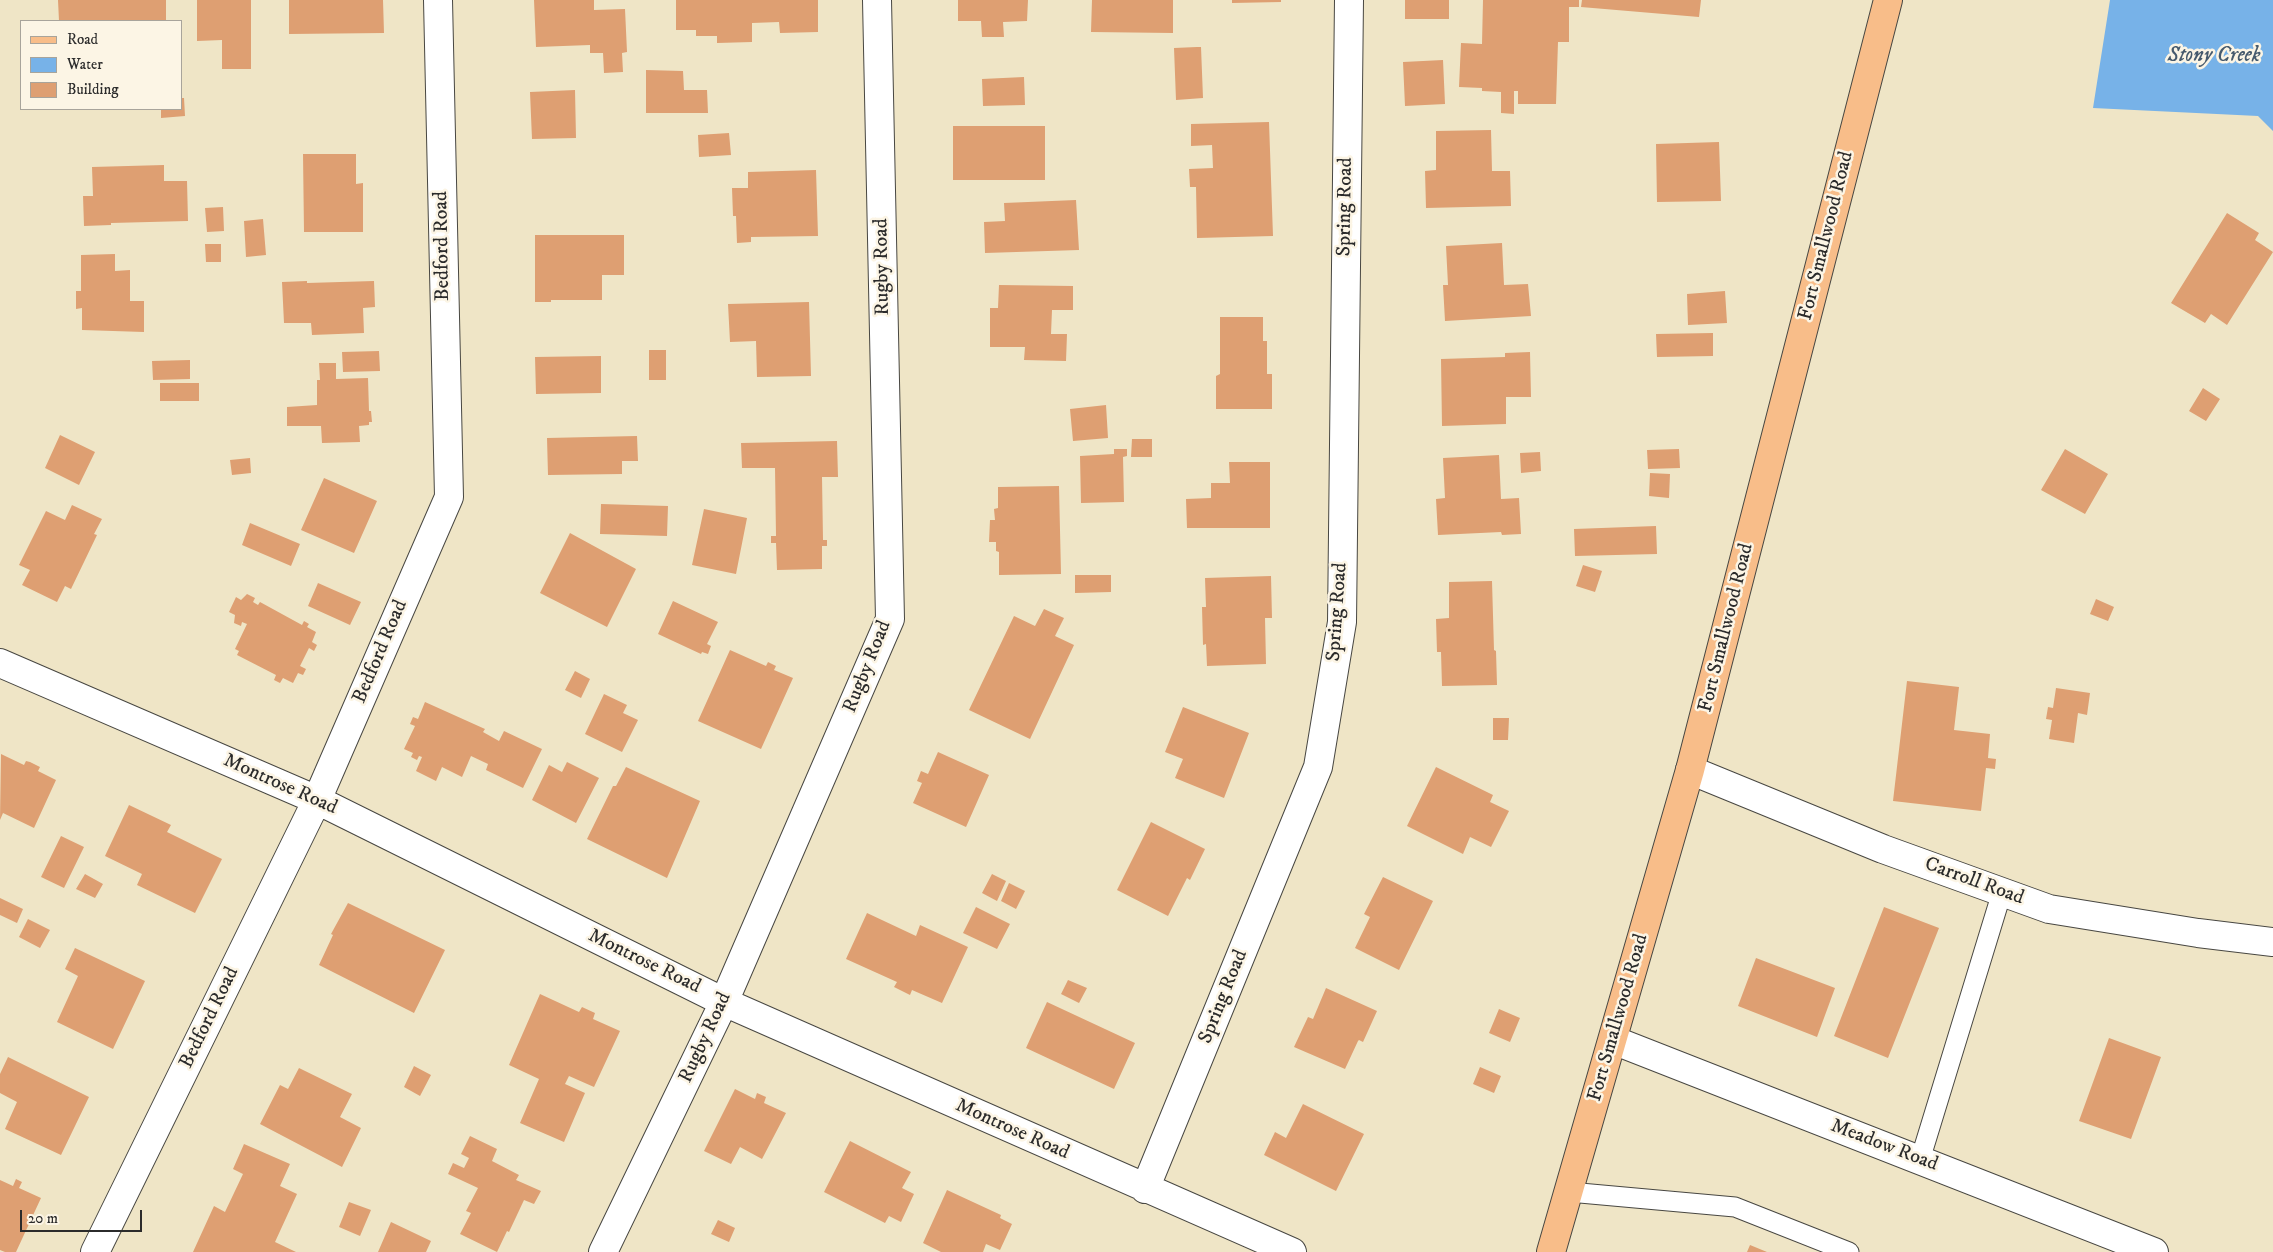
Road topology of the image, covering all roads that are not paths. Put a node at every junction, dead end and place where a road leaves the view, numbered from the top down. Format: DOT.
graph roads {
  1 [pos="438,0"];
  2 [pos="877,0"];
  3 [pos="1349,0"];
  4 [pos="1888,0"];
  5 [pos="0,663"];
  6 [pos="1690,770"];
  7 [pos="317,800"];
  8 [pos="2002,892"];
  9 [pos="2273,942"];
  10 [pos="724,1002"];
  11 [pos="1613,1040"];
  12 [pos="1920,1160"];
  13 [pos="1146,1189"];
  14 [pos="1569,1192"];
  15 [pos="2112,1244"];
  16 [pos="95,1252"];
  17 [pos="603,1252"];
  18 [pos="1292,1252"];
  19 [pos="1551,1252"];
  20 [pos="1850,1252"];
  21 [pos="2154,1252"];
  1 -- 7 [label="street, Bedford Road"];
  2 -- 10 [label="street, Rugby Road"];
  3 -- 13 [label="street, Spring Road"];
  4 -- 6 [label="main road, Fort Smallwood Road"];
  5 -- 7 [label="street, Montrose Road"];
  6 -- 8 [label="street, Carroll Road"];
  6 -- 11 [label="main road, Fort Smallwood Road"];
  7 -- 10 [label="street, Montrose Road"];
  7 -- 16 [label="street, Bedford Road"];
  8 -- 9 [label="street, Carroll Road"];
  8 -- 12 [label="lane"];
  10 -- 13 [label="street, Montrose Road"];
  10 -- 17 [label="street, Rugby Road"];
  11 -- 12 [label="street, Meadow Road"];
  11 -- 14 [label="main road, Fort Smallwood Road"];
  12 -- 15 [label="street, Meadow Road"];
  13 -- 18 [label="street, Montrose Road"];
  14 -- 19 [label="main road, Fort Smallwood Road"];
  14 -- 20 [label="lane"];
  15 -- 21 [label="street, Meadow Road"];
}
